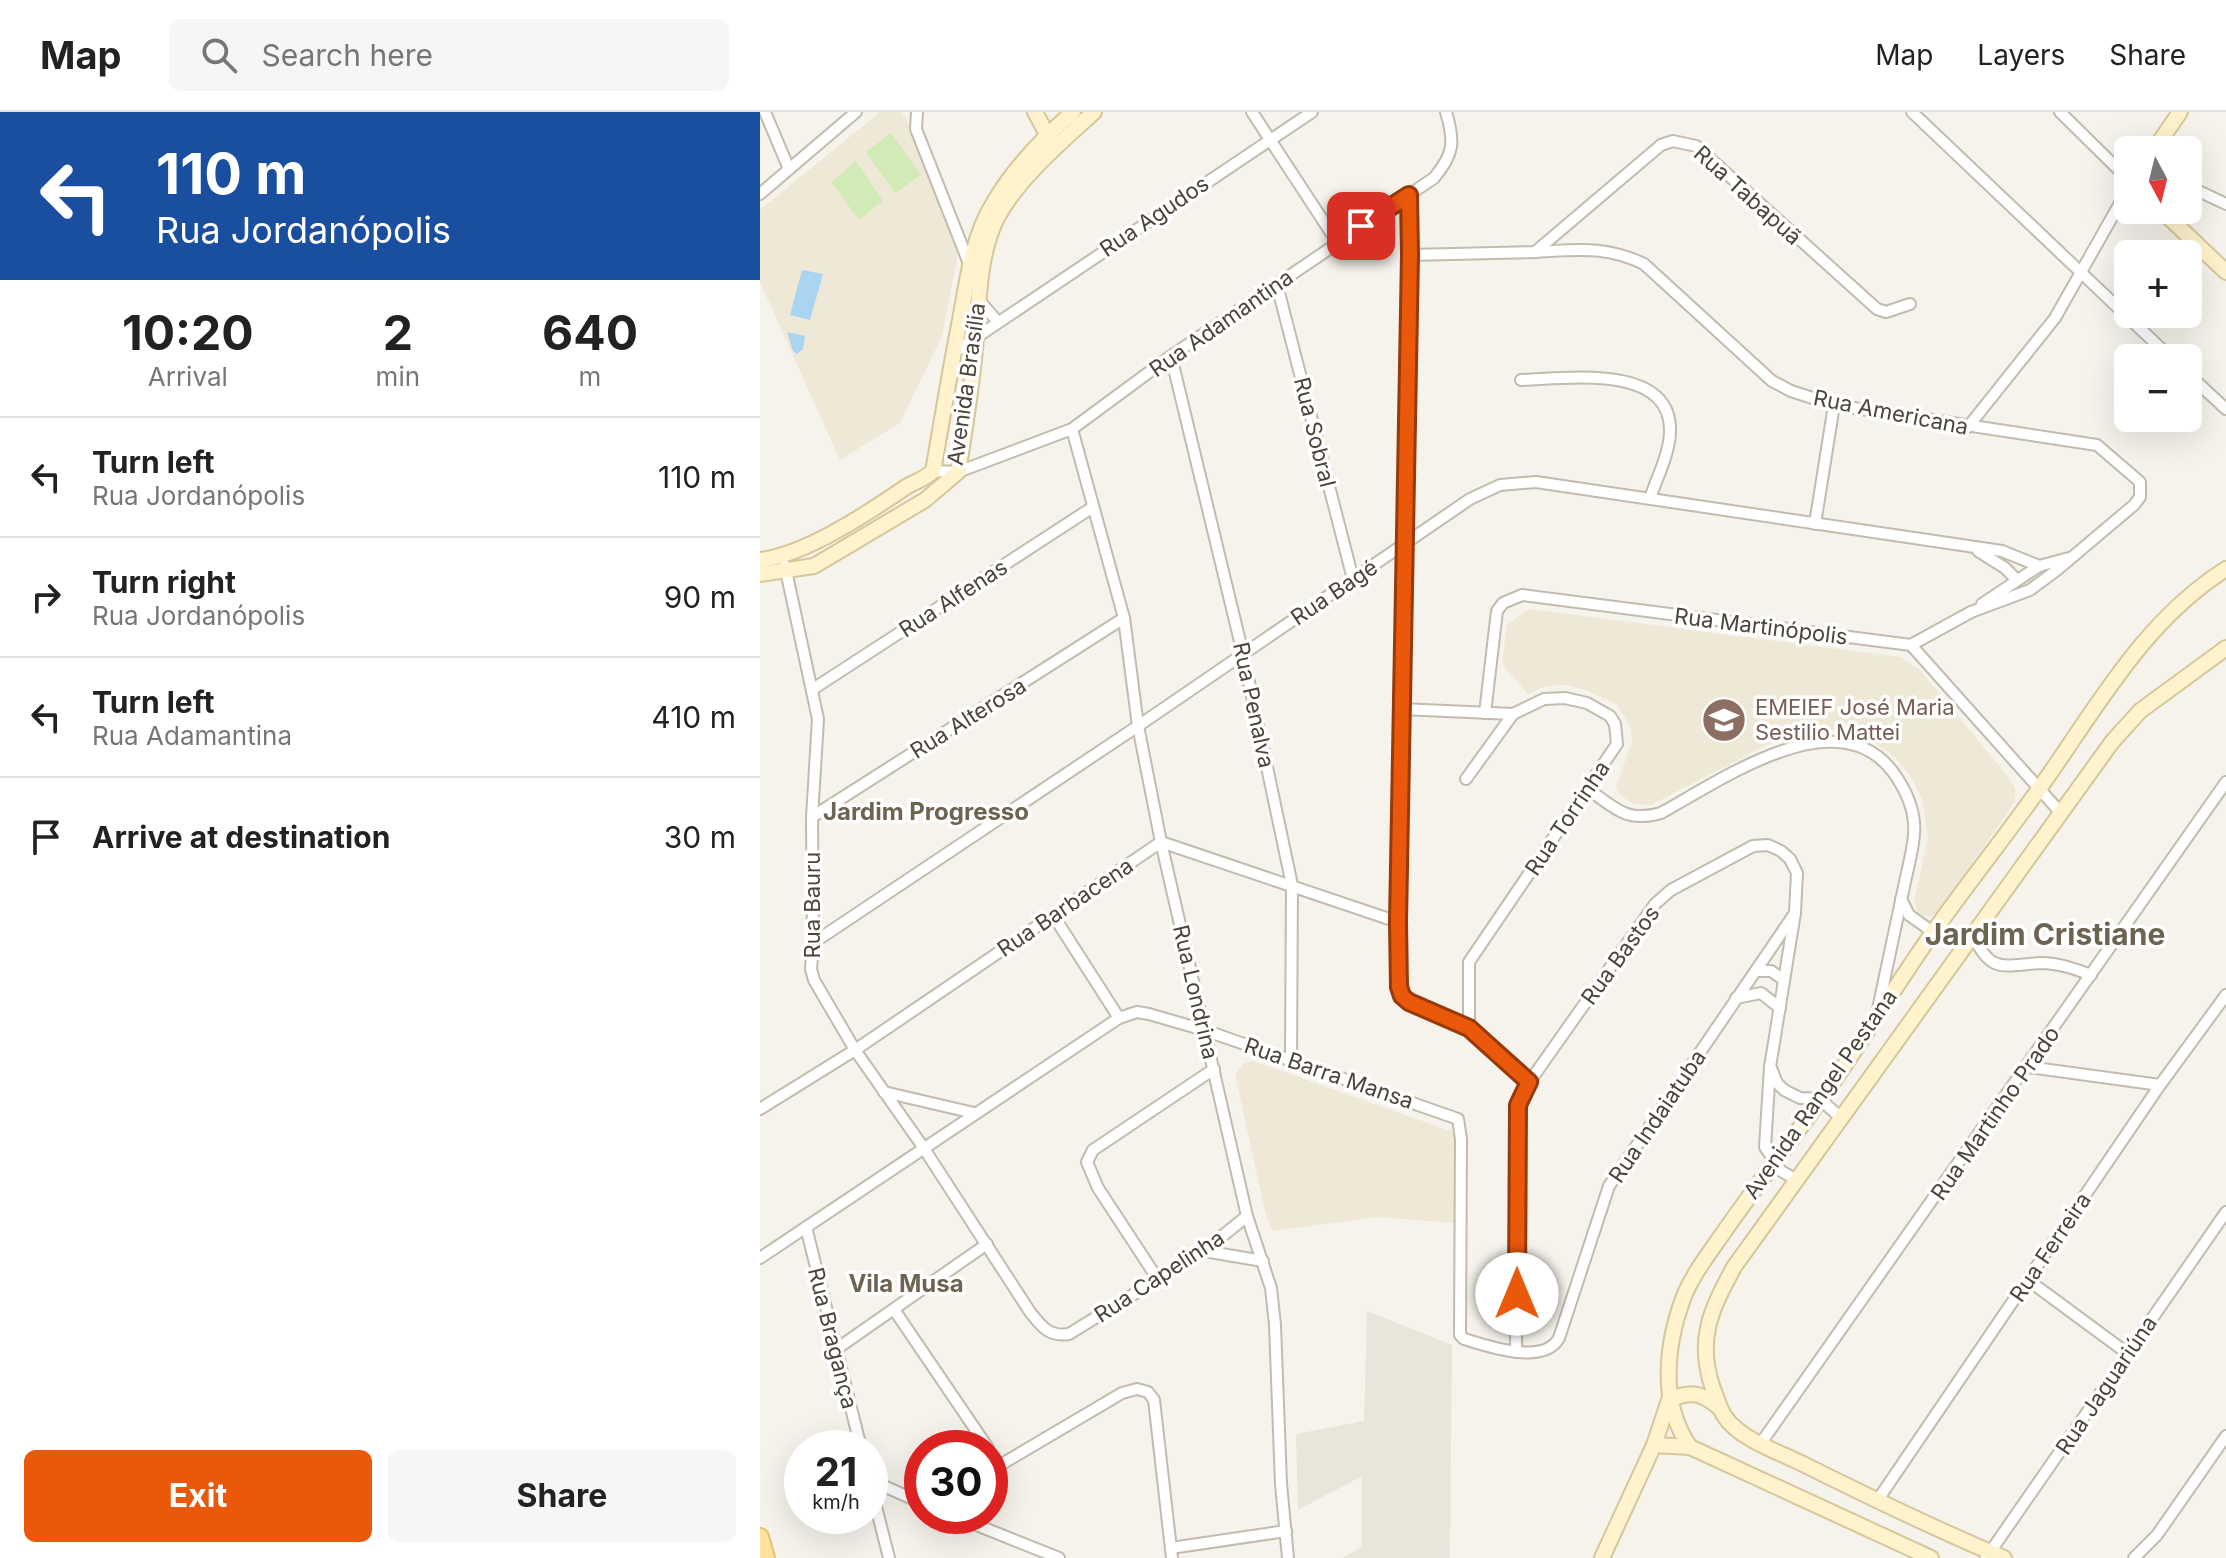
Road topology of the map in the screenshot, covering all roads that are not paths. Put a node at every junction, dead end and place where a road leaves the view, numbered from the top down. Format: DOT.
graph roads {
  1 [pos="765,112"];
  2 [pos="856,112"];
  3 [pos="917,112"];
  4 [pos="1035,112"];
  5 [pos="1073,112"];
  6 [pos="1094,112"];
  7 [pos="1252,112"];
  8 [pos="1312,112"];
  9 [pos="1446,112"];
  10 [pos="1912,112"];
  11 [pos="2060,112"];
  12 [pos="2180,112"];
  13 [pos="2164,136"];
  14 [pos="1269,138"];
  15 [pos="1051,141"];
  16 [pos="2114,165"];
  17 [pos="789,169"];
  18 [pos="2202,193"];
  19 [pos="760,194"];
  20 [pos="1409,195"];
  21 [pos="2226,204"];
  22 [pos="2114,214"];
  23 [pos="2176,224"];
  24 [pos="1337,242"];
  25 [pos="1535,252"];
  26 [pos="1410,255"];
  27 [pos="970,266"];
  28 [pos="2226,272"];
  29 [pos="2081,274"];
  30 [pos="1277,285"];
  31 [pos="977,298"];
  32 [pos="1910,304"];
  33 [pos="998,322"];
  34 [pos="976,339"];
  35 [pos="2156,344"];
  36 [pos="953,353"];
  37 [pos="1171,356"];
  38 [pos="1521,380"];
  39 [pos="2202,387"];
  40 [pos="1834,405"];
  41 [pos="2226,409"];
  42 [pos="1968,427"];
  43 [pos="1072,429"];
  44 [pos="933,471"];
  45 [pos="958,472"];
  46 [pos="1650,498"];
  47 [pos="1093,507"];
  48 [pos="1815,524"];
  49 [pos="1404,543"];
  50 [pos="1973,548"];
  51 [pos="2074,556"];
  52 [pos="760,560"];
  53 [pos="784,564"];
  54 [pos="2039,566"];
  55 [pos="2225,572"];
  56 [pos="760,574"];
  57 [pos="1353,579"];
  58 [pos="2017,580"];
  59 [pos="1971,612"];
  60 [pos="1124,618"];
  61 [pos="1911,645"];
  62 [pos="2226,648"];
  63 [pos="1243,654"];
  64 [pos="813,689"];
  65 [pos="1401,709"];
  66 [pos="1485,713"];
  67 [pos="1513,714"];
  68 [pos="1138,726"];
  69 [pos="1466,779"];
  70 [pos="2226,782"];
  71 [pos="2040,788"];
  72 [pos="1588,789"];
  73 [pos="2060,812"];
  74 [pos="812,817"];
  75 [pos="1161,842"];
  76 [pos="1292,885"];
  77 [pos="1901,899"];
  78 [pos="1795,913"];
  79 [pos="1053,915"];
  80 [pos="1398,922"];
  81 [pos="1933,932"];
  82 [pos="1973,935"];
  83 [pos="813,943"];
  84 [pos="1756,971"];
  85 [pos="2091,975"];
  86 [pos="1784,980"];
  87 [pos="2226,995"];
  88 [pos="1736,998"];
  89 [pos="1780,1008"];
  90 [pos="1877,1014"];
  91 [pos="1119,1018"];
  92 [pos="1469,1028"];
  93 [pos="1204,1030"];
  94 [pos="855,1050"];
  95 [pos="1291,1058"];
  96 [pos="1770,1067"];
  97 [pos="2028,1067"];
  98 [pos="1214,1069"];
  99 [pos="1529,1082"];
  100 [pos="2160,1085"];
  101 [pos="884,1092"];
  102 [pos="1820,1099"];
  103 [pos="760,1109"];
  104 [pos="974,1113"];
  105 [pos="1841,1118"];
  106 [pos="923,1147"];
  107 [pos="1774,1162"];
  108 [pos="1797,1180"];
  109 [pos="2226,1212"];
  110 [pos="1247,1216"];
  111 [pos="806,1227"];
  112 [pos="987,1244"];
  113 [pos="1204,1251"];
  114 [pos="760,1258"];
  115 [pos="1263,1261"];
  116 [pos="1157,1278"];
  117 [pos="2028,1280"];
  118 [pos="895,1311"];
  119 [pos="1069,1334"];
  120 [pos="835,1350"];
  121 [pos="1516,1352"];
  122 [pos="2127,1353"];
  123 [pos="1670,1400"];
  124 [pos="1720,1408"];
  125 [pos="856,1430"];
  126 [pos="975,1430"];
  127 [pos="2226,1436"];
  128 [pos="1761,1443"];
  129 [pos="1654,1445"];
  130 [pos="1690,1447"];
  131 [pos="1008,1460"];
  132 [pos="1877,1501"];
  133 [pos="1286,1531"];
  134 [pos="883,1534"];
  135 [pos="999,1534"];
  136 [pos="760,1537"];
  137 [pos="1171,1553"];
  138 [pos="1994,1556"];
  139 [pos="766,1558"];
  140 [pos="889,1558"];
  141 [pos="1059,1558"];
  142 [pos="1288,1558"];
  143 [pos="1602,1558"];
  144 [pos="1931,1558"];
  145 [pos="2134,1558"];
  1 -- 17 [label="street"];
  2 -- 17 [label="street"];
  3 -- 27 [label="street"];
  4 -- 15 [label="main road"];
  5 -- 15 [label="main road, Avenida Brasília"];
  6 -- 15 [label="main road, Avenida Brasília"];
  7 -- 14 [label="street"];
  8 -- 14 [label="street, Rua Agudos"];
  9 -- 20 [label="street, Rua Adamantina"];
  10 -- 29 [label="street"];
  11 -- 16 [label="street"];
  12 -- 13 [label="main road"];
  14 -- 24 [label="street"];
  14 -- 33 [label="street, Rua Agudos"];
  15 -- 27 [label="main road, Avenida Brasília"];
  15 -- 31 [label="main road, Avenida Brasília"];
  17 -- 19 [label="street"];
  18 -- 21 [label="street"];
  20 -- 24 [label="street, Rua Adamantina"];
  20 -- 26 [label="street"];
  22 -- 29 [label="street"];
  23 -- 28 [label="main road"];
  24 -- 30 [label="street, Rua Adamantina"];
  25 -- 26 [label="street"];
  25 -- 32 [label="street, Rua Tabapuã"];
  25 -- 40 [label="street, Rua Americana"];
  26 -- 49 [label="street"];
  27 -- 36 [label="main road, Avenida Brasília"];
  29 -- 35 [label="street"];
  29 -- 42 [label="street"];
  30 -- 37 [label="street, Rua Adamantina"];
  30 -- 57 [label="street, Rua Sobral"];
  31 -- 33 [label="street"];
  31 -- 34 [label="main road, Avenida Brasília"];
  33 -- 34 [label="street, Rua Agudos"];
  34 -- 36 [label="street, Rua Agudos"];
  34 -- 45 [label="main road, Avenida Brasília"];
  36 -- 44 [label="main road, Avenida Brasília"];
  37 -- 43 [label="street, Rua Adamantina"];
  37 -- 63 [label="street, Rua Penalva"];
  38 -- 46 [label="street"];
  39 -- 41 [label="street"];
  40 -- 42 [label="street, Rua Americana"];
  40 -- 48 [label="street"];
  42 -- 51 [label="street, Rua Americana"];
  43 -- 45 [label="street, Rua Adamantina"];
  43 -- 47 [label="street, Rua Londrina"];
  44 -- 45 [label="street, Rua Adamantina"];
  44 -- 53 [label="main road, Avenida Brasília"];
  45 -- 53 [label="main road, Avenida Brasília"];
  46 -- 48 [label="street, Rua Bagé"];
  46 -- 49 [label="street, Rua Bagé"];
  47 -- 60 [label="street, Rua Londrina"];
  47 -- 64 [label="street, Rua Alfenas"];
  48 -- 50 [label="street, Rua Bagé"];
  49 -- 57 [label="street, Rua Bagé"];
  49 -- 65 [label="street"];
  50 -- 54 [label="street, Rua Bagé"];
  50 -- 58 [label="street, Rua Bagé"];
  51 -- 54 [label="street"];
  51 -- 59 [label="street"];
  52 -- 53 [label="main road, Avenida Brasília"];
  53 -- 56 [label="main road, Avenida Brasília"];
  53 -- 64 [label="street, Rua Bauru"];
  54 -- 58 [label="street"];
  55 -- 71 [label="main road, Avenida Rangel Pestana"];
  57 -- 63 [label="street, Rua Bagé"];
  58 -- 59 [label="street"];
  59 -- 61 [label="street"];
  60 -- 68 [label="street, Rua Londrina"];
  60 -- 74 [label="street, Rua Alterosa"];
  61 -- 66 [label="street, Rua Martinópolis"];
  61 -- 71 [label="street"];
  62 -- 73 [label="main road, Avenida Rangel Pestana"];
  63 -- 68 [label="street, Rua Bagé"];
  63 -- 76 [label="street, Rua Penalva"];
  64 -- 74 [label="street, Rua Bauru"];
  65 -- 66 [label="street, Rua Torrinha"];
  65 -- 80 [label="street"];
  66 -- 67 [label="street, Rua Torrinha"];
  67 -- 69 [label="street"];
  67 -- 72 [label="street, Rua Torrinha"];
  68 -- 75 [label="street, Rua Londrina"];
  68 -- 83 [label="street, Rua Bagé"];
  70 -- 85 [label="street, Rua Martinho Prado"];
  71 -- 73 [label="street"];
  71 -- 81 [label="main road, Avenida Rangel Pestana"];
  72 -- 77 [label="street"];
  72 -- 92 [label="street, Rua Torrinha"];
  73 -- 82 [label="main road, Avenida Rangel Pestana"];
  74 -- 83 [label="street, Rua Bauru"];
  75 -- 76 [label="street"];
  75 -- 79 [label="street, Rua Barbacena"];
  75 -- 93 [label="street, Rua Londrina"];
  76 -- 80 [label="street"];
  76 -- 95 [label="street, Rua Penalva"];
  77 -- 81 [label="street"];
  77 -- 90 [label="street"];
  78 -- 84 [label="street, Rua Indaiatuba"];
  78 -- 86 [label="street, Rua Bastos"];
  78 -- 99 [label="street, Rua Bastos"];
  79 -- 91 [label="street"];
  79 -- 94 [label="street, Rua Barbacena"];
  80 -- 92 [label="street"];
  81 -- 90 [label="main road, Avenida Rangel Pestana"];
  82 -- 85 [label="street"];
  82 -- 105 [label="main road, Avenida Rangel Pestana"];
  83 -- 94 [label="street, Rua Bauru"];
  84 -- 86 [label="street"];
  84 -- 88 [label="street, Rua Indaiatuba"];
  85 -- 97 [label="street, Rua Martinho Prado"];
  86 -- 89 [label="street, Rua Bastos"];
  87 -- 100 [label="street, Rua Ferreira"];
  88 -- 89 [label="street"];
  88 -- 121 [label="street, Rua Indaiatuba"];
  89 -- 96 [label="street, Rua Bastos"];
  90 -- 102 [label="main road, Avenida Rangel Pestana"];
  91 -- 93 [label="street, Rua Barra Mansa"];
  91 -- 104 [label="street"];
  92 -- 99 [label="street"];
  93 -- 95 [label="street, Rua Barra Mansa"];
  93 -- 98 [label="street, Rua Londrina"];
  94 -- 101 [label="street, Rua Bauru"];
  94 -- 103 [label="street, Rua Barbacena"];
  95 -- 121 [label="street, Rua Barra Mansa"];
  96 -- 102 [label="street"];
  96 -- 107 [label="street, Rua Bastos"];
  97 -- 100 [label="street"];
  97 -- 128 [label="street, Rua Martinho Prado"];
  98 -- 110 [label="street, Rua Londrina"];
  98 -- 116 [label="street"];
  99 -- 121 [label="street, Rua Bastos"];
  100 -- 117 [label="street, Rua Ferreira"];
  101 -- 104 [label="street"];
  101 -- 106 [label="street, Rua Bauru"];
  102 -- 105 [label="street"];
  102 -- 107 [label="main road, Avenida Rangel Pestana"];
  104 -- 106 [label="street"];
  105 -- 108 [label="main road, Avenida Rangel Pestana"];
  106 -- 111 [label="street"];
  106 -- 112 [label="street, Rua Bauru"];
  107 -- 108 [label="street"];
  107 -- 123 [label="main road, Avenida Rangel Pestana"];
  108 -- 124 [label="main road, Avenida Rangel Pestana"];
  109 -- 122 [label="street, Rua Jaguariúna"];
  110 -- 113 [label="street, Rua Capelinha"];
  110 -- 115 [label="street, Rua Londrina"];
  111 -- 114 [label="street"];
  111 -- 120 [label="street, Rua Bragança"];
  112 -- 118 [label="street"];
  112 -- 119 [label="street, Rua Bauru"];
  113 -- 115 [label="street"];
  113 -- 116 [label="street, Rua Capelinha"];
  115 -- 133 [label="street, Rua Londrina"];
  116 -- 119 [label="street, Rua Capelinha"];
  117 -- 122 [label="street"];
  117 -- 132 [label="street, Rua Ferreira"];
  118 -- 120 [label="street"];
  118 -- 126 [label="street"];
  120 -- 125 [label="street, Rua Bragança"];
  122 -- 138 [label="street, Rua Jaguariúna"];
  123 -- 124 [label="main road"];
  123 -- 129 [label="main road"];
  123 -- 130 [label="main road, Avenida Rangel Pestana"];
  124 -- 128 [label="main road, Avenida Rangel Pestana"];
  127 -- 145 [label="street"];
  128 -- 132 [label="main road, Avenida Rangel Pestana"];
  129 -- 130 [label="main road"];
  129 -- 143 [label="main road"];
  130 -- 144 [label="main road"];
  131 -- 137 [label="street"];
  132 -- 138 [label="main road, Avenida Rangel Pestana"];
  133 -- 137 [label="street"];
  133 -- 142 [label="street, Rua Londrina"];
  134 -- 140 [label="street"];
  135 -- 141 [label="street"];
  136 -- 139 [label="main road"];
}
